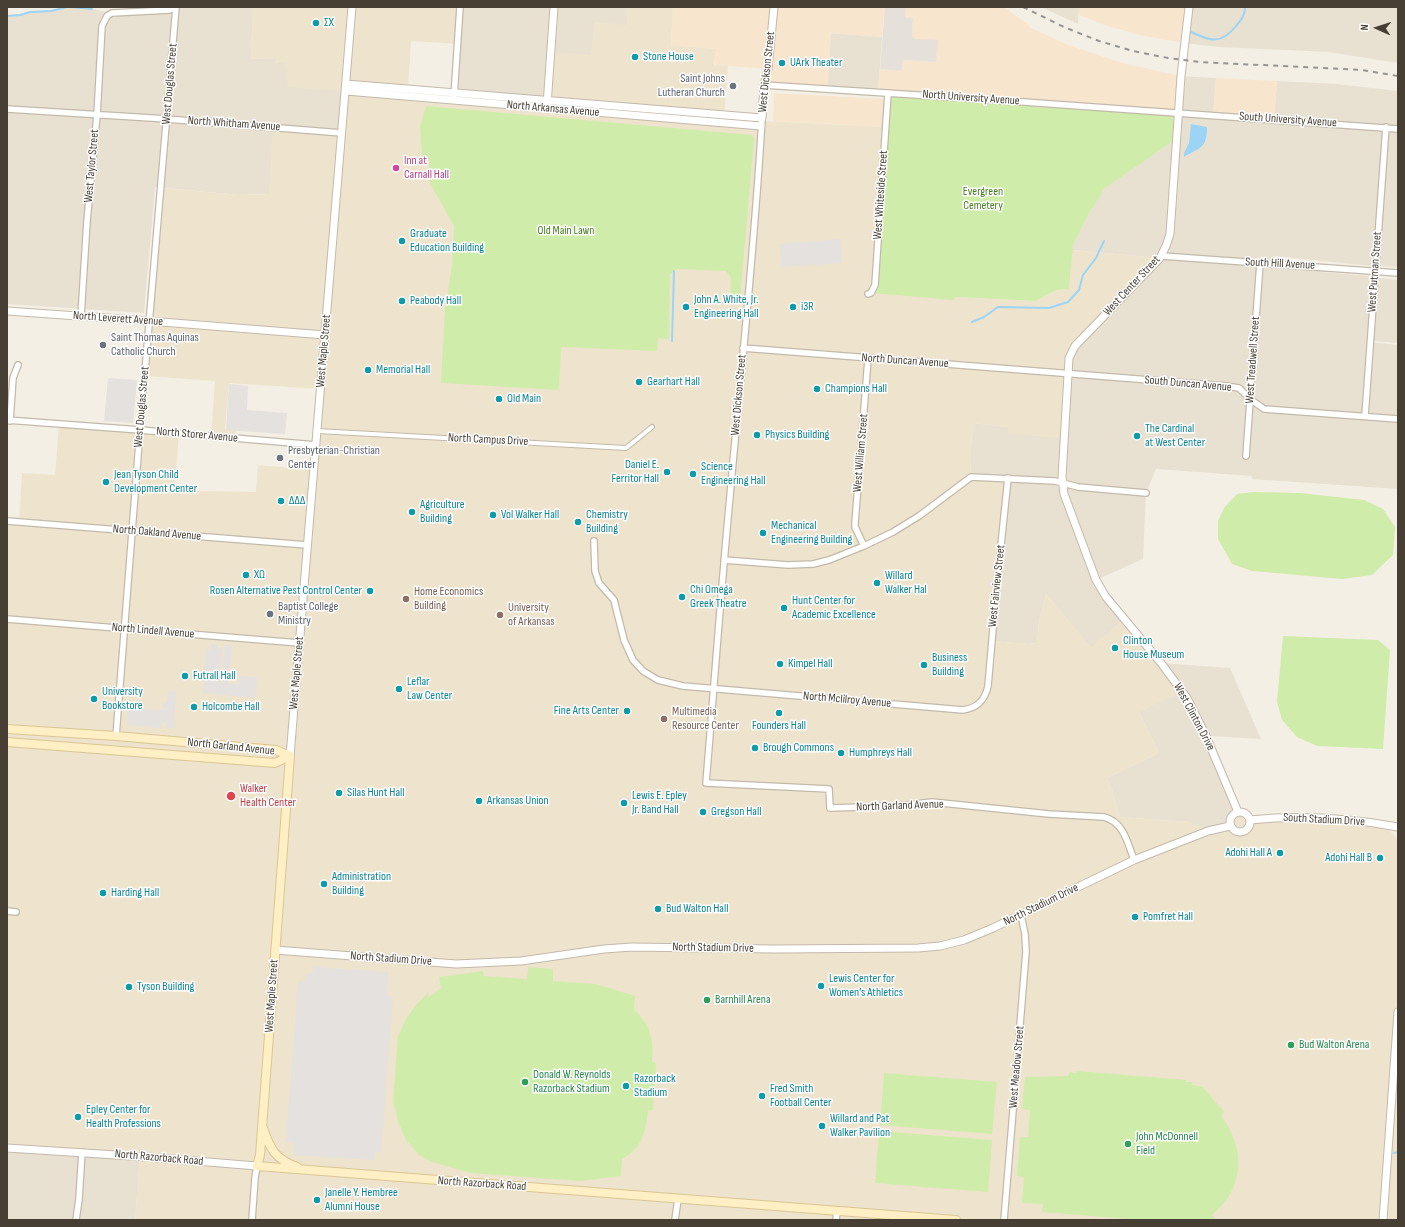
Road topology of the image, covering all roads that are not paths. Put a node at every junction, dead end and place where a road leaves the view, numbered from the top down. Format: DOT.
graph roads {
  1 [pos="176,7"];
  2 [pos="352,7"];
  3 [pos="460,7"];
  4 [pos="554,7"];
  5 [pos="774,7"];
  6 [pos="1189,7"];
  7 [pos="764,85"];
  8 [pos="346,88"];
  9 [pos="888,93"];
  10 [pos="454,97"];
  11 [pos="547,105"];
  12 [pos="7,109"];
  13 [pos="1178,112"];
  14 [pos="96,115"];
  15 [pos="167,119"];
  16 [pos="762,122"];
  17 [pos="1386,128"];
  18 [pos="1398,129"];
  19 [pos="342,132"];
  20 [pos="1162,256"];
  21 [pos="1260,264"];
  22 [pos="1375,271"];
  23 [pos="1398,273"];
  24 [pos="868,294"];
  25 [pos="7,311"];
  26 [pos="81,316"];
  27 [pos="149,321"];
  28 [pos="325,335"];
  29 [pos="743,348"];
  30 [pos="868,359"];
  31 [pos="18,365"];
  32 [pos="1067,374"];
  33 [pos="1250,399"];
  34 [pos="1365,416"];
  35 [pos="1398,418"];
  36 [pos="9,420"];
  37 [pos="652,427"];
  38 [pos="140,430"];
  39 [pos="317,431"];
  40 [pos="316,445"];
  41 [pos="1246,456"];
  42 [pos="1008,478"];
  43 [pos="1062,483"];
  44 [pos="1146,493"];
  45 [pos="7,521"];
  46 [pos="133,531"];
  47 [pos="594,541"];
  48 [pos="307,545"];
  49 [pos="864,546"];
  50 [pos="724,560"];
  51 [pos="7,619"];
  52 [pos="124,629"];
  53 [pos="299,643"];
  54 [pos="714,689"];
  55 [pos="979,704"];
  56 [pos="7,729"];
  57 [pos="116,736"];
  58 [pos="7,742"];
  59 [pos="290,756"];
  60 [pos="706,783"];
  61 [pos="1238,812"];
  62 [pos="1250,820"];
  63 [pos="1230,826"];
  64 [pos="1398,827"];
  65 [pos="1134,860"];
  66 [pos="7,912"];
  67 [pos="16,912"];
  68 [pos="1021,915"];
  69 [pos="275,950"];
  70 [pos="1398,1012"];
  71 [pos="262,1124"];
  72 [pos="7,1148"];
  73 [pos="82,1152"];
  74 [pos="257,1166"];
  75 [pos="307,1170"];
  76 [pos="678,1199"];
  77 [pos="836,1216"];
  78 [pos="76,1220"];
  79 [pos="252,1220"];
  80 [pos="676,1220"];
  81 [pos="956,1220"];
  82 [pos="1004,1220"];
  83 [pos="1383,1220"];
  1 -- 14 [label="street, West Taylor Street"];
  1 -- 15 [label="street, West Douglas Street"];
  2 -- 8 [label="street, West Maple Street"];
  3 -- 10 [label="street"];
  4 -- 11 [label="street"];
  5 -- 7 [label="street, West Dickson Street"];
  6 -- 13 [label="street, West Center Street"];
  7 -- 9 [label="street, North University Avenue"];
  7 -- 16 [label="street, West Dickson Street"];
  8 -- 10 [label="street, North Arkansas Avenue"];
  8 -- 19 [label="street, West Maple Street"];
  9 -- 13 [label="street, North University Avenue"];
  9 -- 24 [label="street, West Whiteside Street"];
  10 -- 11 [label="street, North Arkansas Avenue"];
  11 -- 16 [label="street, North Arkansas Avenue"];
  12 -- 14 [label="street, North Whitham Avenue"];
  13 -- 17 [label="street, South University Avenue"];
  13 -- 20 [label="street, West Center Street"];
  14 -- 15 [label="street, North Whitham Avenue"];
  14 -- 26 [label="street, West Taylor Street"];
  15 -- 19 [label="street, North Whitham Avenue"];
  15 -- 27 [label="street, West Douglas Street"];
  16 -- 29 [label="street, West Dickson Street"];
  17 -- 18 [label="street, South University Avenue"];
  17 -- 22 [label="street, West Putman Street"];
  19 -- 28 [label="street, West Maple Street"];
  20 -- 21 [label="street, South Hill Avenue"];
  20 -- 32 [label="street, West Center Street"];
  21 -- 22 [label="street, South Hill Avenue"];
  21 -- 33 [label="street, West Treadwell Street"];
  22 -- 23 [label="street, South Hill Avenue"];
  22 -- 34 [label="street, West Putman Street"];
  25 -- 26 [label="street, North Leverett Avenue"];
  26 -- 27 [label="street, North Leverett Avenue"];
  27 -- 28 [label="street, North Leverett Avenue"];
  27 -- 38 [label="street, West Douglas Street"];
  28 -- 39 [label="street, West Maple Street"];
  29 -- 30 [label="street, North Duncan Avenue"];
  29 -- 50 [label="street, West Dickson Street"];
  30 -- 32 [label="street, North Duncan Avenue"];
  30 -- 49 [label="street, West William Street"];
  31 -- 36 [label="street"];
  32 -- 33 [label="street, South Duncan Avenue"];
  32 -- 43 [label="street, West Center Street"];
  33 -- 34 [label="street, South Duncan Avenue"];
  33 -- 41 [label="street, West Treadwell Street"];
  34 -- 35 [label="street, South Duncan Avenue"];
  36 -- 38 [label="street, North Storer Avenue"];
  37 -- 39 [label="street, North Campus Drive"];
  38 -- 40 [label="street, North Storer Avenue"];
  38 -- 46 [label="street, West Douglas Street"];
  39 -- 40 [label="street, West Maple Street"];
  40 -- 48 [label="street, West Maple Street"];
  42 -- 43 [label="street"];
  42 -- 49 [label="street"];
  42 -- 55 [label="street, West Fairview Street"];
  43 -- 44 [label="street"];
  43 -- 61 [label="street, West Clinton Drive"];
  45 -- 46 [label="street, North Oakland Avenue"];
  46 -- 48 [label="street, North Oakland Avenue"];
  46 -- 52 [label="street, West Douglas Street"];
  47 -- 54 [label="street, North McIilroy Avenue"];
  48 -- 53 [label="street, West Maple Street"];
  49 -- 50 [label="street"];
  50 -- 54 [label="street, West Dickson Street"];
  51 -- 52 [label="street, North Lindell Avenue"];
  52 -- 53 [label="street, North Lindell Avenue"];
  52 -- 57 [label="street, West Douglas Street"];
  53 -- 59 [label="street, West Maple Street"];
  54 -- 55 [label="street, North McIilroy Avenue"];
  54 -- 60 [label="street, West Dickson Street"];
  56 -- 57 [label="main road, North Garland Avenue"];
  57 -- 59 [label="main road, North Garland Avenue"];
  58 -- 59 [label="main road, North Garland Avenue"];
  59 -- 69 [label="main road, West Maple Street"];
  60 -- 65 [label="street, North Garland Avenue"];
  61 -- 62 [label="street"];
  61 -- 63 [label="street"];
  62 -- 63 [label="street"];
  62 -- 64 [label="street, South Stadium Drive"];
  63 -- 65 [label="street"];
  65 -- 68 [label="street, North Stadium Drive"];
  66 -- 67 [label="street"];
  68 -- 69 [label="street, North Stadium Drive"];
  68 -- 82 [label="street, West Meadow Street"];
  69 -- 71 [label="main road, West Maple Street"];
  70 -- 83 [label="street"];
  71 -- 74 [label="main road, West Maple Street"];
  71 -- 75 [label="main road"];
  72 -- 73 [label="street, North Razorback Road"];
  73 -- 74 [label="street, North Razorback Road"];
  73 -- 78 [label="street"];
  74 -- 75 [label="main road, North Razorback Road"];
  74 -- 79 [label="street, West Maple Street"];
  75 -- 76 [label="main road, North Razorback Road"];
  76 -- 77 [label="main road, North Razorback Road"];
  76 -- 80 [label="street"];
  77 -- 81 [label="main road, North Razorback Road"];
}
